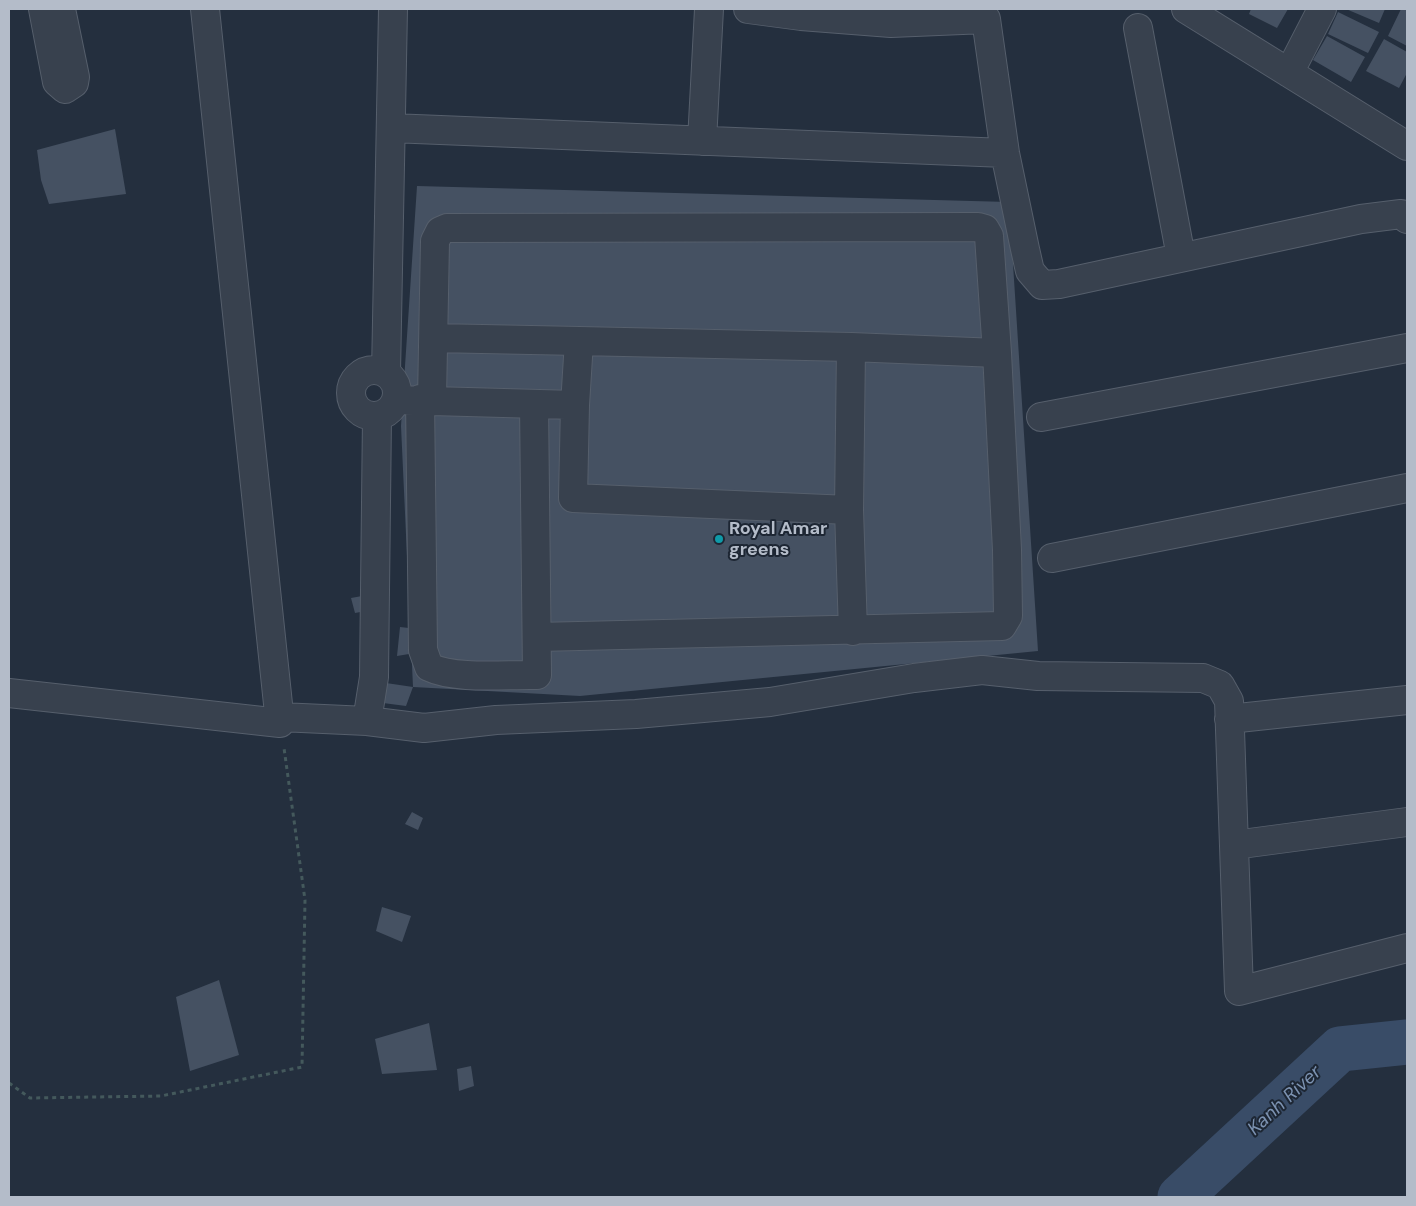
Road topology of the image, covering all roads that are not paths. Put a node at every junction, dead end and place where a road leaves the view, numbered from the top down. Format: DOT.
graph roads {
  1 [pos="205,9"];
  2 [pos="393,9"];
  3 [pos="709,9"];
  4 [pos="748,9"];
  5 [pos="1186,9"];
  6 [pos="1322,9"];
  7 [pos="1138,28"];
  8 [pos="1289,73"];
  9 [pos="390,128"];
  10 [pos="1405,140"];
  11 [pos="702,141"];
  12 [pos="1005,153"];
  13 [pos="1407,219"];
  14 [pos="1180,258"];
  15 [pos="434,338"];
  16 [pos="579,341"];
  17 [pos="850,347"];
  18 [pos="1407,348"];
  19 [pos="997,353"];
  20 [pos="386,373"];
  21 [pos="406,404"];
  22 [pos="534,404"];
  23 [pos="575,404"];
  24 [pos="1041,417"];
  25 [pos="1407,488"];
  26 [pos="849,510"];
  27 [pos="1052,558"];
  28 [pos="853,631"];
  29 [pos="537,637"];
  30 [pos="9,693"];
  31 [pos="1407,700"];
  32 [pos="280,720"];
  33 [pos="1229,720"];
  34 [pos="366,721"];
  35 [pos="1407,822"];
  36 [pos="1234,845"];
  37 [pos="1407,948"];
  1 -- 32 [label="street"];
  2 -- 9 [label="street"];
  3 -- 11 [label="street"];
  4 -- 12 [label="street"];
  5 -- 8 [label="street"];
  6 -- 8 [label="street"];
  7 -- 14 [label="street"];
  8 -- 10 [label="street"];
  9 -- 11 [label="street"];
  9 -- 20 [label="street"];
  11 -- 12 [label="street"];
  12 -- 14 [label="street"];
  13 -- 14 [label="street"];
  15 -- 16 [label="street"];
  15 -- 19 [label="street"];
  15 -- 21 [label="street"];
  16 -- 17 [label="street"];
  16 -- 23 [label="street"];
  17 -- 19 [label="street"];
  17 -- 26 [label="street"];
  18 -- 24 [label="street"];
  19 -- 28 [label="street"];
  20 -- 21 [label="street"];
  20 -- 21 [label="street"];
  21 -- 22 [label="street"];
  21 -- 29 [label="street"];
  21 -- 34 [label="street"];
  22 -- 23 [label="street"];
  22 -- 29 [label="street"];
  23 -- 26 [label="street"];
  25 -- 27 [label="street"];
  26 -- 28 [label="street"];
  28 -- 29 [label="street"];
  30 -- 32 [label="street"];
  31 -- 33 [label="street"];
  32 -- 34 [label="street"];
  33 -- 34 [label="street"];
  33 -- 36 [label="street"];
  35 -- 36 [label="street"];
  36 -- 37 [label="street"];
}
